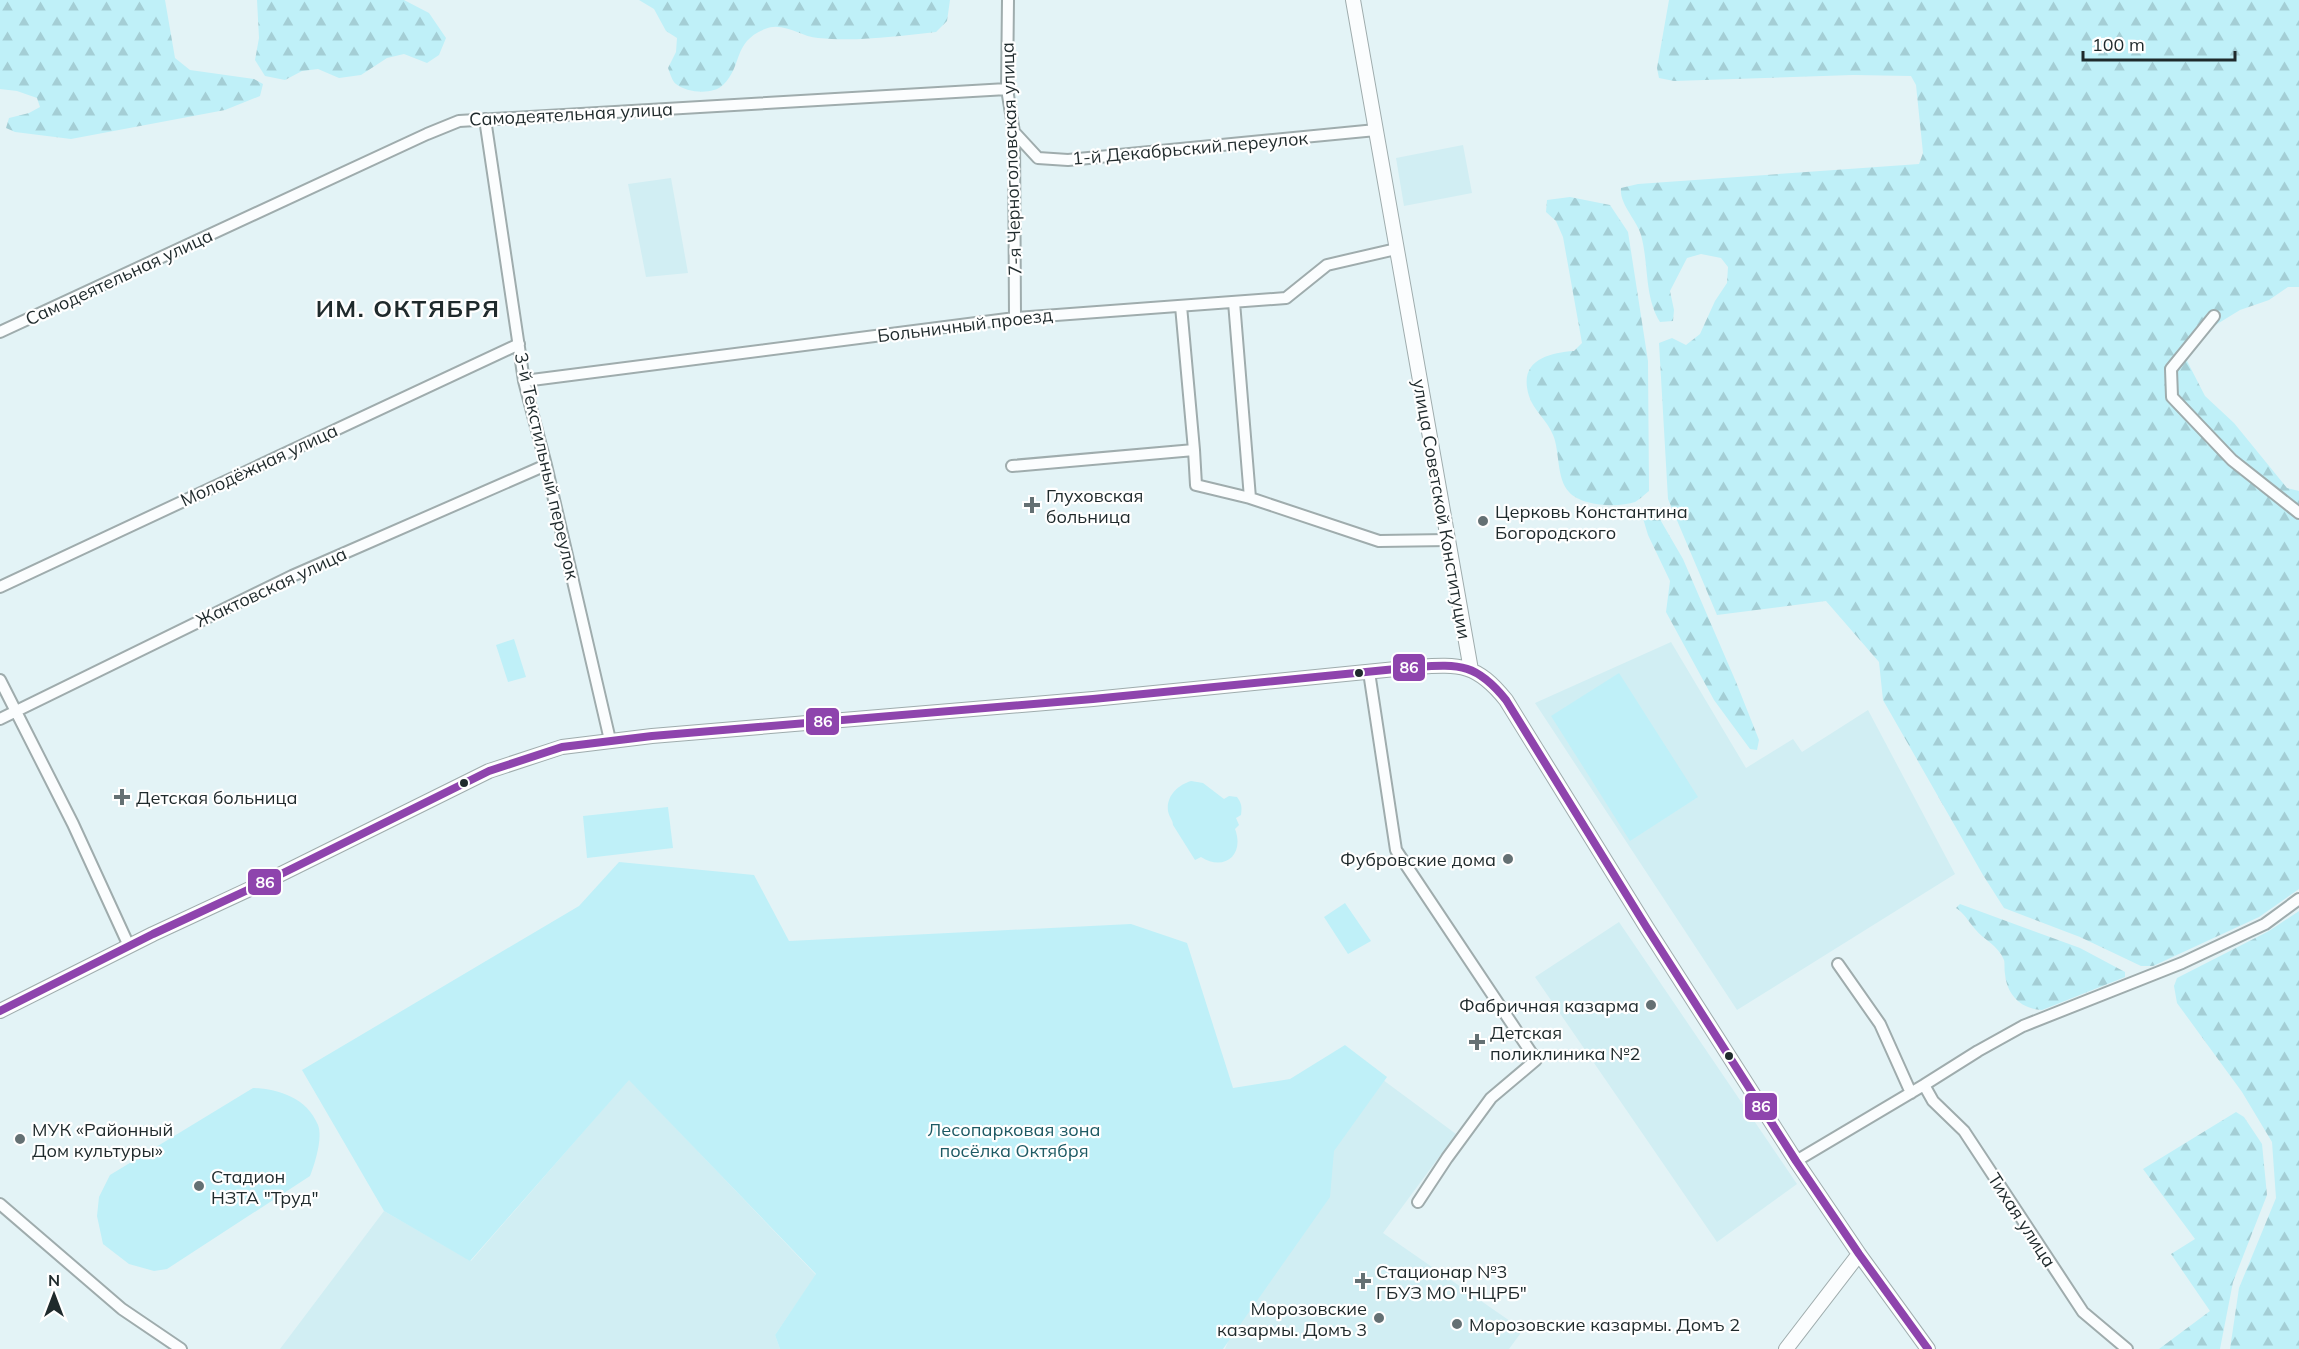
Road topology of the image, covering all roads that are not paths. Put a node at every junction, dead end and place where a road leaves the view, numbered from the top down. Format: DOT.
graph roads {
  1 [pos="1008,0"];
  2 [pos="1353,0"];
  3 [pos="1007,89"];
  4 [pos="485,119"];
  5 [pos="1376,130"];
  6 [pos="1014,132"];
  7 [pos="1396,249"];
  8 [pos="1234,302"];
  9 [pos="1181,306"];
  10 [pos="2214,316"];
  11 [pos="1015,318"];
  12 [pos="0,332"];
  13 [pos="519,344"];
  14 [pos="524,381"];
  15 [pos="1194,450"];
  16 [pos="546,465"];
  17 [pos="1012,466"];
  18 [pos="1250,498"];
  19 [pos="2299,513"];
  20 [pos="1448,540"];
  21 [pos="0,587"];
  22 [pos="1471,670"];
  23 [pos="1369,672"];
  24 [pos="0,680"];
  25 [pos="16,711"];
  26 [pos="0,719"];
  27 [pos="610,740"];
  28 [pos="2299,899"];
  29 [pos="129,946"];
  30 [pos="1838,964"];
  31 [pos="0,1011"];
  32 [pos="1924,1085"];
  33 [pos="1911,1093"];
  34 [pos="1796,1161"];
  35 [pos="1418,1202"];
  36 [pos="0,1204"];
  37 [pos="1859,1254"];
  38 [pos="181,1349"];
  39 [pos="1785,1349"];
  40 [pos="1929,1349"];
  41 [pos="2127,1349"];
  1 -- 3 [label="street, 7-я Черноголовская улица"];
  2 -- 5 [label="street, улица Советской Конституции"];
  3 -- 4 [label="street, Самодеятельная улица"];
  3 -- 6 [label="street, 7-я Черноголовская улица"];
  4 -- 12 [label="street, Самодеятельная улица"];
  4 -- 13 [label="street, 3-й Текстильный переулок"];
  5 -- 6 [label="street, 1-й Декабрьский переулок"];
  5 -- 7 [label="street, улица Советской Конституции"];
  6 -- 11 [label="street, 7-я Черноголовская улица"];
  7 -- 8 [label="street, Больничный проезд"];
  7 -- 20 [label="street, улица Советской Конституции"];
  8 -- 9 [label="street, Больничный проезд"];
  8 -- 18 [label="street"];
  9 -- 11 [label="street, Больничный проезд"];
  9 -- 15 [label="street"];
  10 -- 19 [label="street"];
  11 -- 14 [label="street, Больничный проезд"];
  13 -- 14 [label="street, 3-й Текстильный переулок"];
  13 -- 21 [label="street, Молодёжная улица"];
  14 -- 16 [label="street, 3-й Текстильный переулок"];
  15 -- 17 [label="street"];
  15 -- 18 [label="street"];
  16 -- 25 [label="street, Жактовская улица"];
  16 -- 27 [label="street, 3-й Текстильный переулок"];
  18 -- 20 [label="street"];
  20 -- 22 [label="street, улица Советской Конституции"];
  22 -- 23 [label="street"];
  22 -- 34 [label="street"];
  23 -- 27 [label="street"];
  23 -- 35 [label="street"];
  24 -- 25 [label="street"];
  25 -- 26 [label="street, Жактовская улица"];
  25 -- 29 [label="street"];
  27 -- 29 [label="street"];
  28 -- 32 [label="street"];
  29 -- 31 [label="street"];
  30 -- 33 [label="street"];
  32 -- 33 [label="street"];
  32 -- 41 [label="street, Тихая улица"];
  33 -- 34 [label="street"];
  34 -- 37 [label="street"];
  36 -- 38 [label="street"];
  37 -- 39 [label="street"];
  37 -- 40 [label="street"];
}
